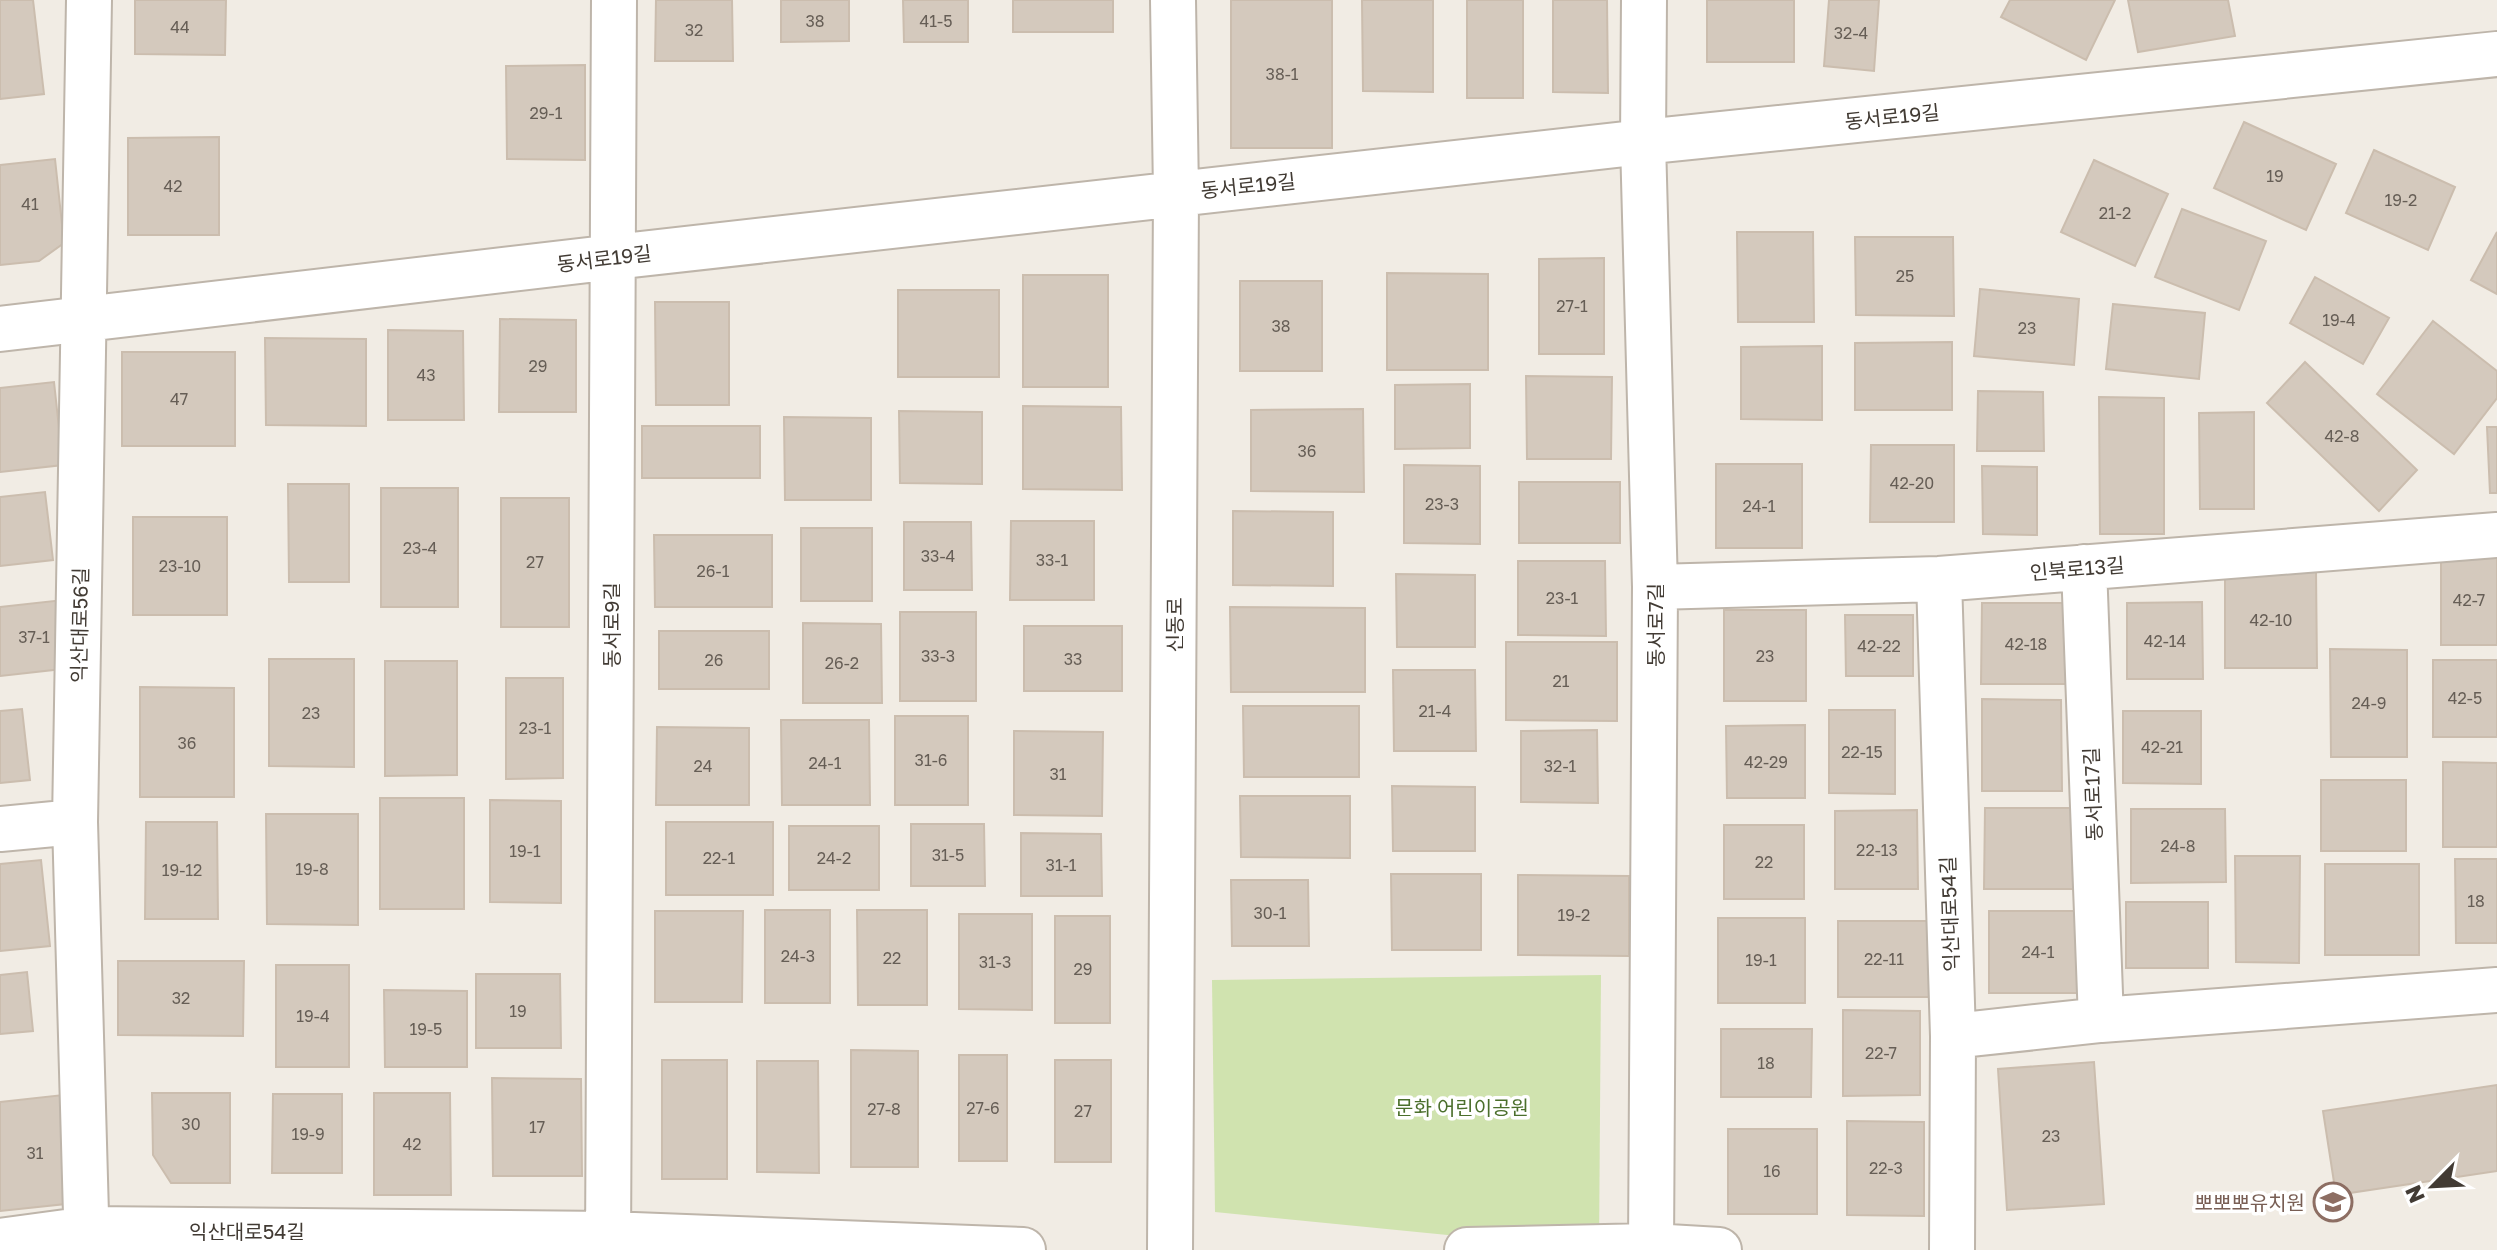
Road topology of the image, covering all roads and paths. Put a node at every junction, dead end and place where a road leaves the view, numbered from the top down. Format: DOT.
graph roads {
  1 [pos="89,0"];
  2 [pos="614,0"];
  3 [pos="1173,0"];
  4 [pos="1644,0"];
  5 [pos="2497,54"];
  6 [pos="1643,142"];
  7 [pos="1176,193"];
  8 [pos="614,257"];
  9 [pos="86,319"];
  10 [pos="0,329"];
  11 [pos="2497,535"];
  12 [pos="2084,567"];
  13 [pos="1939,579"];
  14 [pos="1655,587"];
  15 [pos="75,822"];
  16 [pos="0,829"];
  17 [pos="2497,990"];
  18 [pos="2101,1020"];
  19 [pos="1953,1036"];
  20 [pos="87,1240"];
  21 [pos="0,1241"];
  22 [pos="608,1242"];
  23 [pos="1651,1248"];
  24 [pos="1023,1250"];
  25 [pos="1170,1250"];
  26 [pos="1467,1250"];
  27 [pos="1719,1250"];
  28 [pos="1952,1250"];
  1 -- 9 [label="street, 익산대로56길"];
  2 -- 8 [label="street, 동서로9길"];
  3 -- 7 [label="street, 신동로"];
  4 -- 6 [label="street, 동서로7길"];
  5 -- 6 [label="street, 동서로19길"];
  6 -- 7 [label="street, 동서로19길"];
  6 -- 14 [label="street, 동서로7길"];
  7 -- 8 [label="street, 동서로19길"];
  7 -- 25 [label="street, 신동로"];
  8 -- 9 [label="street, 동서로19길"];
  8 -- 22 [label="street, 동서로9길"];
  9 -- 10 [label="street, 동서로19길"];
  9 -- 15 [label="street, 익산대로56길"];
  11 -- 12 [label="street, 인북로13길"];
  12 -- 13 [label="street, 인북로13길"];
  12 -- 18 [label="street, 동서로17길"];
  13 -- 14 [label="street, 인북로13길"];
  13 -- 19 [label="street, 익산대로54길"];
  14 -- 23 [label="street, 동서로7길"];
  15 -- 16 [label="street"];
  15 -- 20 [label="street, 익산대로56길"];
  17 -- 18 [label="street"];
  18 -- 19 [label="street"];
  19 -- 28 [label="street, 익산대로54길"];
  20 -- 21 [label="street, 익산대로54길"];
  20 -- 22 [label="street, 익산대로54길"];
  22 -- 24 [label="street, 익산대로54길"];
  23 -- 26 [label="street"];
  23 -- 27 [label="street"];
}
